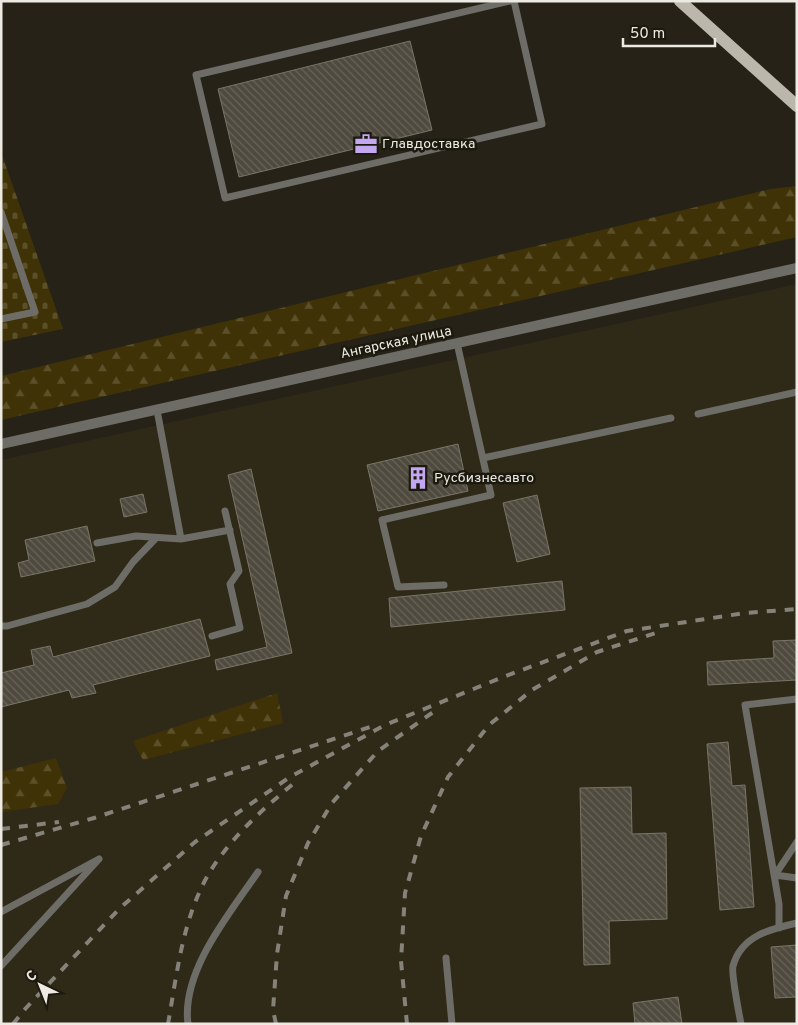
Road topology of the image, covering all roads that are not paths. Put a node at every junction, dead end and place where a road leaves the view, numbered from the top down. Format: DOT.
graph roads {
  1 [pos="510,1"];
  2 [pos="514,1"];
  3 [pos="680,1"];
  4 [pos="797,106"];
  5 [pos="1,212"];
  6 [pos="797,268"];
  7 [pos="1,319"];
  8 [pos="457,343"];
  9 [pos="797,392"];
  10 [pos="157,410"];
  11 [pos="698,414"];
  12 [pos="671,418"];
  13 [pos="1,444"];
  14 [pos="483,458"];
  15 [pos="225,511"];
  16 [pos="230,530"];
  17 [pos="156,538"];
  18 [pos="182,539"];
  19 [pos="97,543"];
  20 [pos="444,585"];
  21 [pos="1,626"];
  22 [pos="212,636"];
  23 [pos="797,699"];
  24 [pos="797,842"];
  25 [pos="258,872"];
  26 [pos="775,875"];
  27 [pos="797,878"];
  28 [pos="1,912"];
  29 [pos="797,924"];
  30 [pos="780,928"];
  31 [pos="446,958"];
  32 [pos="1,966"];
  33 [pos="188,1024"];
  34 [pos="452,1024"];
  35 [pos="741,1024"];
  1 -- 2 [label="lane"];
  3 -- 4 [label="main road"];
  5 -- 7 [label="lane"];
  6 -- 8 [label="street, Ангарская улица"];
  8 -- 10 [label="street, Ангарская улица"];
  8 -- 14 [label="lane"];
  9 -- 11 [label="lane"];
  10 -- 13 [label="street, Ангарская улица"];
  10 -- 18 [label="lane"];
  12 -- 14 [label="lane"];
  14 -- 20 [label="lane"];
  15 -- 16 [label="lane"];
  16 -- 18 [label="lane"];
  16 -- 22 [label="lane"];
  17 -- 18 [label="lane"];
  17 -- 19 [label="lane"];
  17 -- 21 [label="lane"];
  23 -- 26 [label="lane"];
  24 -- 26 [label="lane"];
  25 -- 33 [label="lane"];
  26 -- 27 [label="lane"];
  26 -- 30 [label="lane"];
  28 -- 32 [label="lane"];
  29 -- 30 [label="lane"];
  30 -- 35 [label="lane"];
  31 -- 34 [label="lane"];
}
